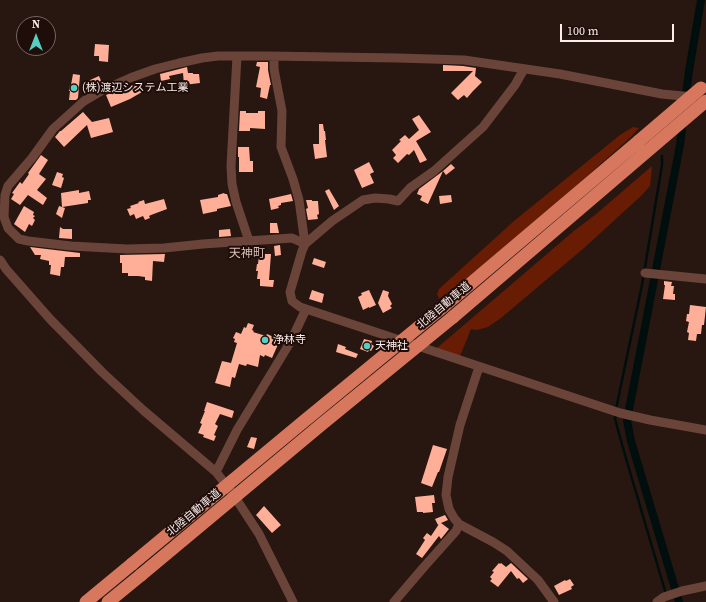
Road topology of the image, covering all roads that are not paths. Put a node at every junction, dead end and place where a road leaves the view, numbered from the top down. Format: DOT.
graph roads {
  1 [pos="237,56"];
  2 [pos="274,57"];
  3 [pos="524,69"];
  4 [pos="705,93"];
  5 [pos="2,192"];
  6 [pos="249,241"];
  7 [pos="305,244"];
  8 [pos="0,260"];
  9 [pos="645,273"];
  10 [pos="706,279"];
  11 [pos="306,309"];
  12 [pos="479,367"];
  13 [pos="706,430"];
  14 [pos="216,472"];
  15 [pos="459,524"];
  16 [pos="706,586"];
  17 [pos="660,600"];
  18 [pos="86,602"];
  19 [pos="108,602"];
  20 [pos="293,602"];
  21 [pos="394,602"];
  22 [pos="554,602"];
  1 -- 2 [label="street"];
  1 -- 5 [label="street"];
  1 -- 6 [label="street"];
  2 -- 3 [label="street"];
  2 -- 7 [label="street"];
  3 -- 4 [label="street"];
  3 -- 7 [label="street"];
  4 -- 18 [label="highway, 北陸自動車道, bridge"];
  4 -- 19 [label="highway, 北陸自動車道, bridge"];
  5 -- 6 [label="street"];
  6 -- 7 [label="street"];
  7 -- 11 [label="street"];
  8 -- 14 [label="street"];
  9 -- 10 [label="street"];
  11 -- 12 [label="street"];
  11 -- 14 [label="street"];
  12 -- 13 [label="street"];
  12 -- 15 [label="street"];
  14 -- 20 [label="street"];
  15 -- 21 [label="street"];
  15 -- 22 [label="street"];
  16 -- 17 [label="street"];
}
